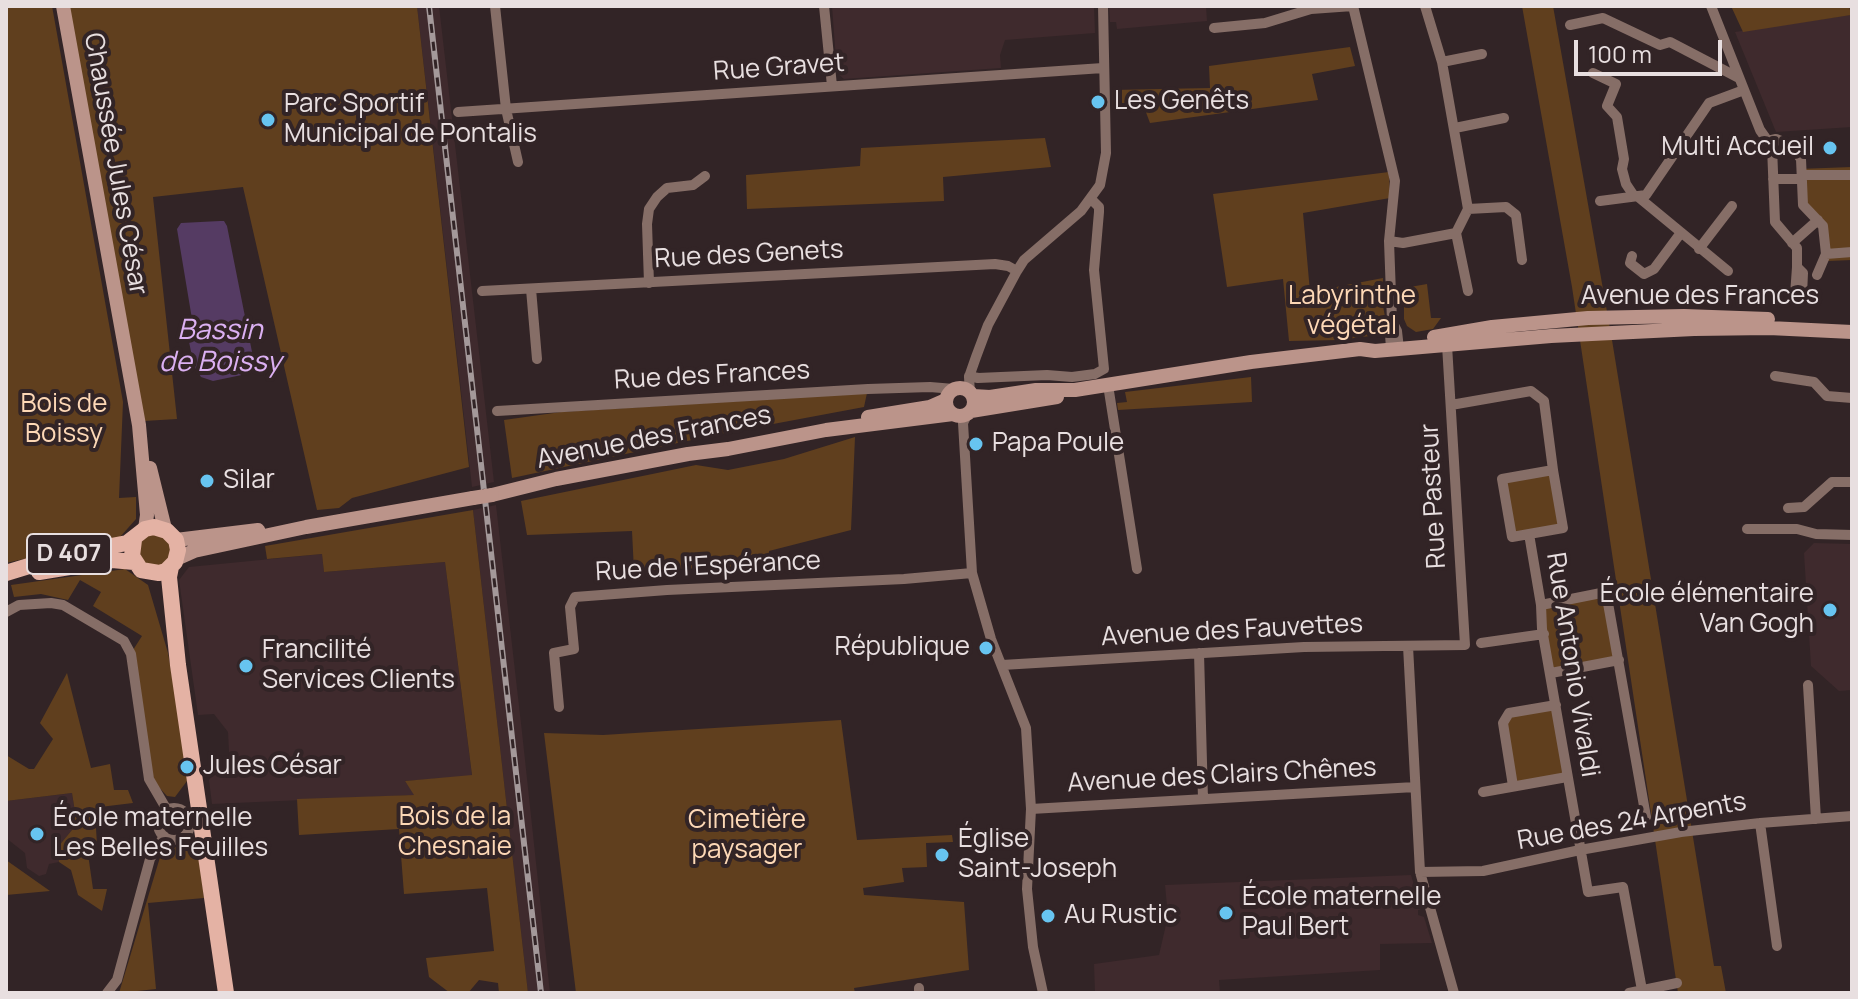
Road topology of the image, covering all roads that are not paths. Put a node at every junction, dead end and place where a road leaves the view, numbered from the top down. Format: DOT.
graph roads {
  1 [pos="63,6"];
  2 [pos="495,6"];
  3 [pos="824,6"];
  4 [pos="1103,6"];
  5 [pos="1353,6"];
  6 [pos="1425,6"];
  7 [pos="1711,6"];
  8 [pos="1218,24"];
  9 [pos="1570,25"];
  10 [pos="1482,54"];
  11 [pos="1442,62"];
  12 [pos="1103,68"];
  13 [pos="1593,73"];
  14 [pos="1739,78"];
  15 [pos="832,86"];
  16 [pos="1744,90"];
  17 [pos="506,109"];
  18 [pos="458,112"];
  19 [pos="1504,118"];
  20 [pos="1455,128"];
  21 [pos="1764,137"];
  22 [pos="518,162"];
  23 [pos="1852,175"];
  24 [pos="705,176"];
  25 [pos="1802,177"];
  26 [pos="1773,179"];
  27 [pos="1635,196"];
  28 [pos="1091,199"];
  29 [pos="1600,201"];
  30 [pos="1732,206"];
  31 [pos="1468,209"];
  32 [pos="1818,220"];
  33 [pos="1456,233"];
  34 [pos="1680,234"];
  35 [pos="1389,241"];
  36 [pos="1792,243"];
  37 [pos="1699,249"];
  38 [pos="1852,252"];
  39 [pos="1826,254"];
  40 [pos="1632,256"];
  41 [pos="1522,260"];
  42 [pos="1797,267"];
  43 [pos="1017,271"];
  44 [pos="1728,271"];
  45 [pos="1817,275"];
  46 [pos="649,283"];
  47 [pos="531,289"];
  48 [pos="482,291"];
  49 [pos="1468,291"];
  50 [pos="1852,322"];
  51 [pos="1852,332"];
  52 [pos="1443,340"];
  53 [pos="1395,344"];
  54 [pos="537,359"];
  55 [pos="969,376"];
  56 [pos="1775,376"];
  57 [pos="1108,385"];
  58 [pos="1852,398"];
  59 [pos="960,404"];
  60 [pos="1451,405"];
  61 [pos="497,411"];
  62 [pos="139,425"];
  63 [pos="1553,470"];
  64 [pos="1852,482"];
  65 [pos="1788,508"];
  66 [pos="306,527"];
  67 [pos="1747,529"];
  68 [pos="139,534"];
  69 [pos="1529,534"];
  70 [pos="170,535"];
  71 [pos="1852,535"];
  72 [pos="134,562"];
  73 [pos="174,563"];
  74 [pos="1137,569"];
  75 [pos="972,573"];
  76 [pos="6,574"];
  77 [pos="151,574"];
  78 [pos="1541,605"];
  79 [pos="6,612"];
  80 [pos="1544,634"];
  81 [pos="1481,643"];
  82 [pos="1465,645"];
  83 [pos="1408,646"];
  84 [pos="1199,653"];
  85 [pos="1619,660"];
  86 [pos="178,665"];
  87 [pos="1002,665"];
  88 [pos="1551,673"];
  89 [pos="1808,685"];
  90 [pos="1556,705"];
  91 [pos="559,707"];
  92 [pos="1567,777"];
  93 [pos="198,786"];
  94 [pos="1513,786"];
  95 [pos="1415,787"];
  96 [pos="1483,792"];
  97 [pos="1203,799"];
  98 [pos="1031,809"];
  99 [pos="167,810"];
  100 [pos="181,810"];
  101 [pos="1852,816"];
  102 [pos="1640,818"];
  103 [pos="1816,819"];
  104 [pos="1760,823"];
  105 [pos="164,836"];
  106 [pos="184,837"];
  107 [pos="205,848"];
  108 [pos="1580,850"];
  109 [pos="1420,872"];
  110 [pos="1777,946"];
  111 [pos="1677,983"];
  112 [pos="1642,990"];
  113 [pos="107,993"];
  114 [pos="226,993"];
  115 [pos="1043,993"];
  116 [pos="1454,993"];
  117 [pos="1629,993"];
  1 -- 62 [label="main road, Chaussée Jules César"];
  2 -- 17 [label="street"];
  3 -- 15 [label="street"];
  4 -- 12 [label="street"];
  5 -- 8 [label="street"];
  5 -- 35 [label="street"];
  6 -- 11 [label="street"];
  7 -- 14 [label="street"];
  9 -- 14 [label="street"];
  10 -- 11 [label="street"];
  11 -- 20 [label="street"];
  12 -- 15 [label="street, Rue Gravet"];
  12 -- 28 [label="street"];
  13 -- 27 [label="street"];
  14 -- 16 [label="street"];
  15 -- 17 [label="street, Rue Gravet"];
  16 -- 21 [label="street"];
  16 -- 27 [label="street"];
  17 -- 18 [label="street, Rue Gravet"];
  17 -- 22 [label="street"];
  19 -- 20 [label="street"];
  20 -- 31 [label="street"];
  21 -- 25 [label="street"];
  21 -- 26 [label="street"];
  23 -- 25 [label="street"];
  24 -- 46 [label="street"];
  25 -- 26 [label="street"];
  25 -- 32 [label="street"];
  26 -- 36 [label="street"];
  27 -- 29 [label="street"];
  27 -- 34 [label="street"];
  28 -- 43 [label="street"];
  28 -- 55 [label="street"];
  30 -- 37 [label="street"];
  31 -- 33 [label="street"];
  31 -- 41 [label="street"];
  32 -- 36 [label="street"];
  32 -- 39 [label="street"];
  33 -- 35 [label="street"];
  33 -- 49 [label="street"];
  34 -- 37 [label="street"];
  34 -- 40 [label="street"];
  35 -- 53 [label="street"];
  36 -- 42 [label="street"];
  37 -- 44 [label="street"];
  38 -- 39 [label="street"];
  39 -- 45 [label="street"];
  43 -- 46 [label="street, Rue des Genets"];
  43 -- 55 [label="street"];
  46 -- 47 [label="street, Rue des Genets"];
  47 -- 48 [label="street, Rue des Genets"];
  47 -- 54 [label="street"];
  50 -- 52 [label="main road, Avenue des Frances"];
  51 -- 52 [label="main road, Avenue des Frances"];
  52 -- 53 [label="main road, Avenue des Frances"];
  52 -- 60 [label="street, Rue Pasteur"];
  53 -- 57 [label="main road, Avenue des Frances"];
  55 -- 59 [label="street"];
  56 -- 58 [label="street"];
  57 -- 59 [label="main road, Avenue des Frances"];
  57 -- 74 [label="street"];
  59 -- 61 [label="street, Rue des Frances"];
  59 -- 66 [label="main road, Avenue des Frances, bridge"];
  59 -- 75 [label="street"];
  60 -- 63 [label="street"];
  60 -- 82 [label="street, Rue Pasteur"];
  62 -- 68 [label="main road, Chaussée Jules César"];
  62 -- 70 [label="main road, Chaussée Jules César"];
  63 -- 69 [label="street"];
  63 -- 69 [label="street"];
  64 -- 65 [label="street"];
  66 -- 70 [label="main road"];
  66 -- 73 [label="main road"];
  67 -- 71 [label="street"];
  68 -- 70 [label="main road"];
  68 -- 72 [label="main road"];
  68 -- 76 [label="main road, D 407"];
  69 -- 78 [label="street, Rue Antonio Vivaldi"];
  70 -- 73 [label="main road"];
  72 -- 76 [label="main road, D 407"];
  72 -- 77 [label="main road"];
  73 -- 77 [label="main road"];
  73 -- 86 [label="main road"];
  75 -- 87 [label="street"];
  75 -- 91 [label="street, Rue de l'Espérance"];
  77 -- 86 [label="main road"];
  78 -- 80 [label="street, Rue Antonio Vivaldi"];
  78 -- 85 [label="street"];
  79 -- 99 [label="street"];
  80 -- 81 [label="street"];
  80 -- 88 [label="street, Rue Antonio Vivaldi"];
  82 -- 83 [label="street, Avenue des Fauvettes"];
  83 -- 84 [label="street, Avenue des Fauvettes"];
  83 -- 95 [label="street"];
  84 -- 87 [label="street, Avenue des Fauvettes"];
  84 -- 97 [label="street"];
  85 -- 88 [label="street"];
  85 -- 102 [label="street"];
  86 -- 93 [label="main road"];
  87 -- 98 [label="street"];
  88 -- 90 [label="street, Rue Antonio Vivaldi"];
  89 -- 103 [label="street"];
  90 -- 92 [label="street, Rue Antonio Vivaldi"];
  90 -- 94 [label="street"];
  92 -- 94 [label="street"];
  92 -- 108 [label="street, Rue Antonio Vivaldi"];
  93 -- 100 [label="street"];
  93 -- 107 [label="main road"];
  94 -- 96 [label="street"];
  95 -- 97 [label="street, Avenue des Clairs Chênes"];
  95 -- 109 [label="street"];
  97 -- 98 [label="street, Avenue des Clairs Chênes"];
  98 -- 115 [label="street"];
  99 -- 100 [label="street"];
  99 -- 105 [label="street"];
  100 -- 106 [label="street"];
  101 -- 103 [label="street, Rue des 24 Arpents"];
  103 -- 104 [label="street, Rue des 24 Arpents"];
  104 -- 108 [label="street, Rue des 24 Arpents"];
  104 -- 110 [label="street"];
  105 -- 106 [label="street"];
  105 -- 113 [label="street"];
  106 -- 107 [label="street"];
  107 -- 114 [label="main road"];
  108 -- 109 [label="street, Rue des 24 Arpents"];
  108 -- 112 [label="street, Rue Antonio Vivaldi"];
  109 -- 116 [label="street"];
  111 -- 112 [label="street"];
  112 -- 117 [label="street"];
}
